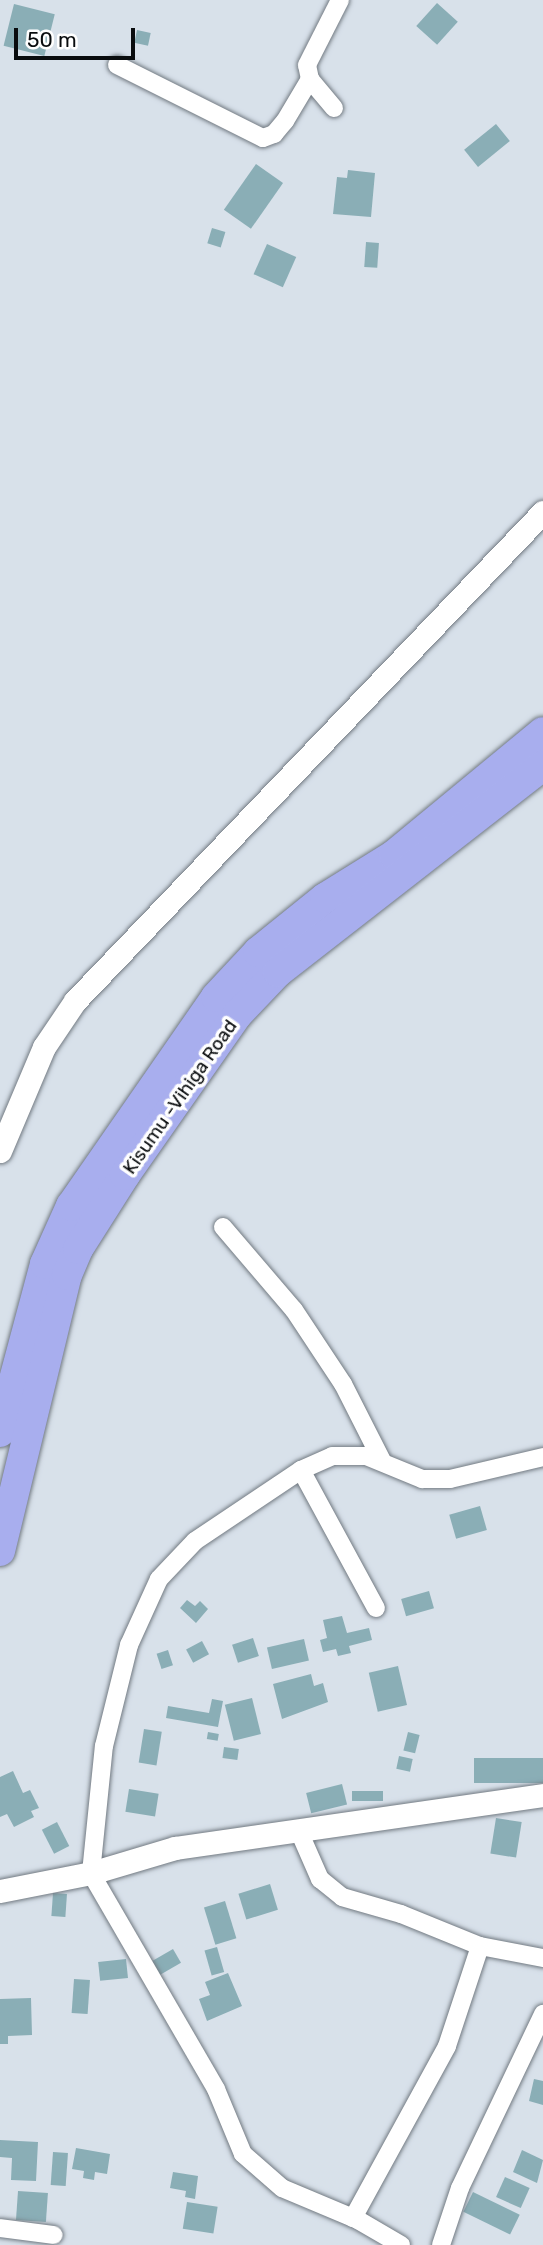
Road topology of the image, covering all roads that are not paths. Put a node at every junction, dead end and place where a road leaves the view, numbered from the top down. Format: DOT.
graph roads {
  1 [pos="340,0"];
  2 [pos="117,65"];
  3 [pos="310,79"];
  4 [pos="334,108"];
  5 [pos="543,512"];
  6 [pos="543,732"];
  7 [pos="543,766"];
  8 [pos="0,1151"];
  9 [pos="223,1227"];
  10 [pos="0,1432"];
  11 [pos="543,1457"];
  12 [pos="382,1461"];
  13 [pos="301,1470"];
  14 [pos="0,1551"];
  15 [pos="376,1608"];
  16 [pos="543,1795"];
  17 [pos="298,1829"];
  18 [pos="91,1873"];
  19 [pos="0,1891"];
  20 [pos="480,1946"];
  21 [pos="543,1958"];
  22 [pos="543,2014"];
  23 [pos="353,2218"];
  24 [pos="0,2228"];
  25 [pos="54,2235"];
  26 [pos="401,2245"];
  27 [pos="441,2245"];
  1 -- 3 [label="street"];
  2 -- 3 [label="street"];
  3 -- 4 [label="street"];
  5 -- 8 [label="street"];
  6 -- 10 [label="highway, Kisumu -Vihiga Road"];
  7 -- 14 [label="highway, Kisumu -Vihiga Road"];
  9 -- 12 [label="street"];
  11 -- 12 [label="street"];
  12 -- 13 [label="street"];
  13 -- 15 [label="street"];
  13 -- 18 [label="street"];
  16 -- 17 [label="street"];
  17 -- 18 [label="street"];
  17 -- 20 [label="street"];
  18 -- 19 [label="street"];
  18 -- 23 [label="street"];
  20 -- 21 [label="street"];
  20 -- 23 [label="street"];
  22 -- 27 [label="street"];
  23 -- 26 [label="street"];
  24 -- 25 [label="street"];
}
